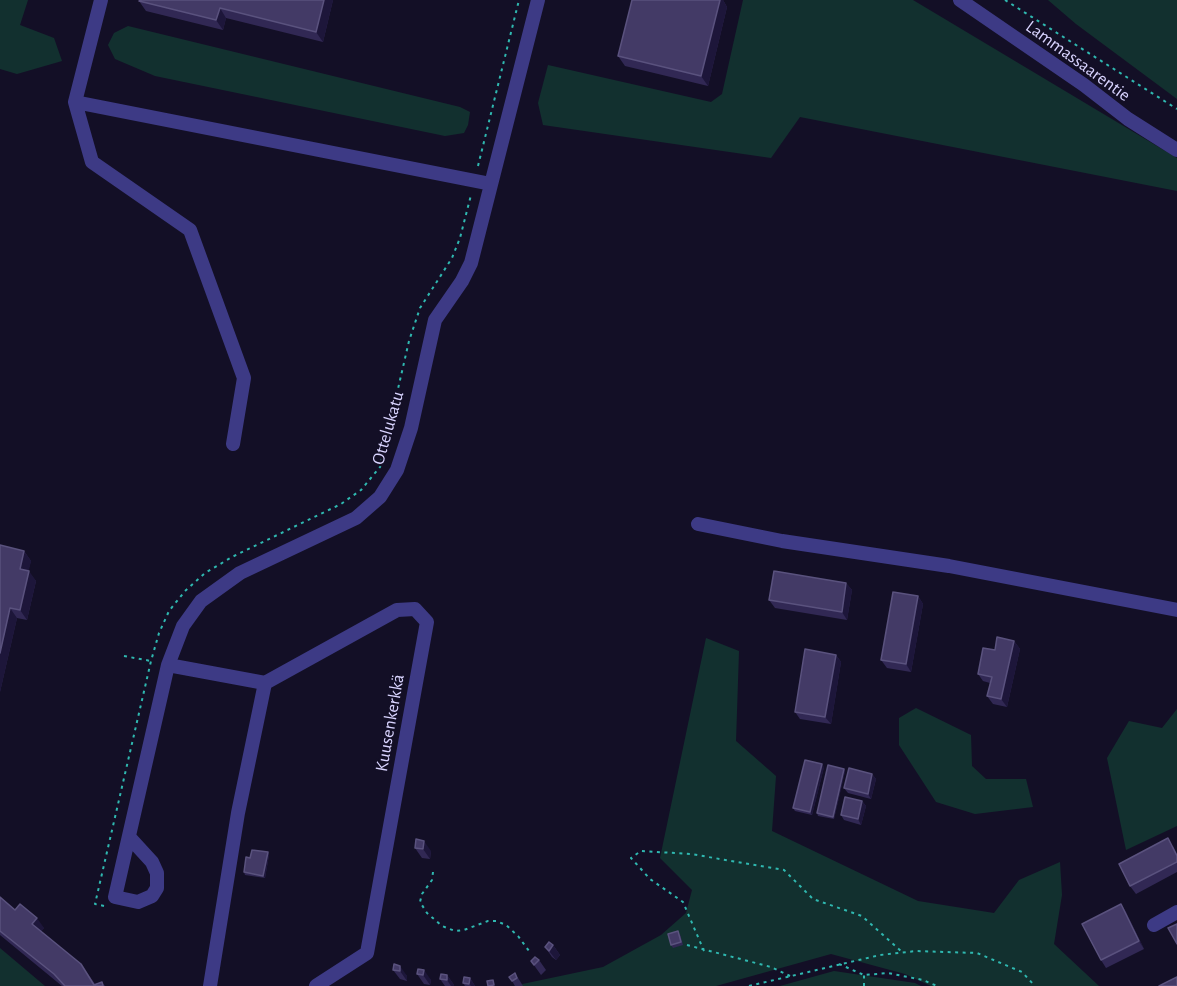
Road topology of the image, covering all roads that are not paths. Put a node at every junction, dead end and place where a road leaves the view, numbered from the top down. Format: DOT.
graph roads {
  1 [pos="101,0"];
  2 [pos="538,0"];
  3 [pos="960,0"];
  4 [pos="75,102"];
  5 [pos="1177,150"];
  6 [pos="491,184"];
  7 [pos="233,444"];
  8 [pos="698,525"];
  9 [pos="1177,609"];
  10 [pos="168,665"];
  11 [pos="265,683"];
  12 [pos="130,838"];
  13 [pos="1177,912"];
  14 [pos="1154,925"];
  15 [pos="210,986"];
  16 [pos="316,986"];
  1 -- 4 [label="street"];
  2 -- 6 [label="street, Ottelukatu"];
  3 -- 5 [label="street, Lammassaarentie"];
  4 -- 6 [label="street"];
  4 -- 7 [label="street"];
  6 -- 10 [label="street, Ottelukatu"];
  8 -- 9 [label="street"];
  10 -- 11 [label="street"];
  10 -- 12 [label="street, Ottelukatu"];
  11 -- 15 [label="street"];
  11 -- 16 [label="street, Kuusenkerkkä"];
  13 -- 14 [label="street"];
}
